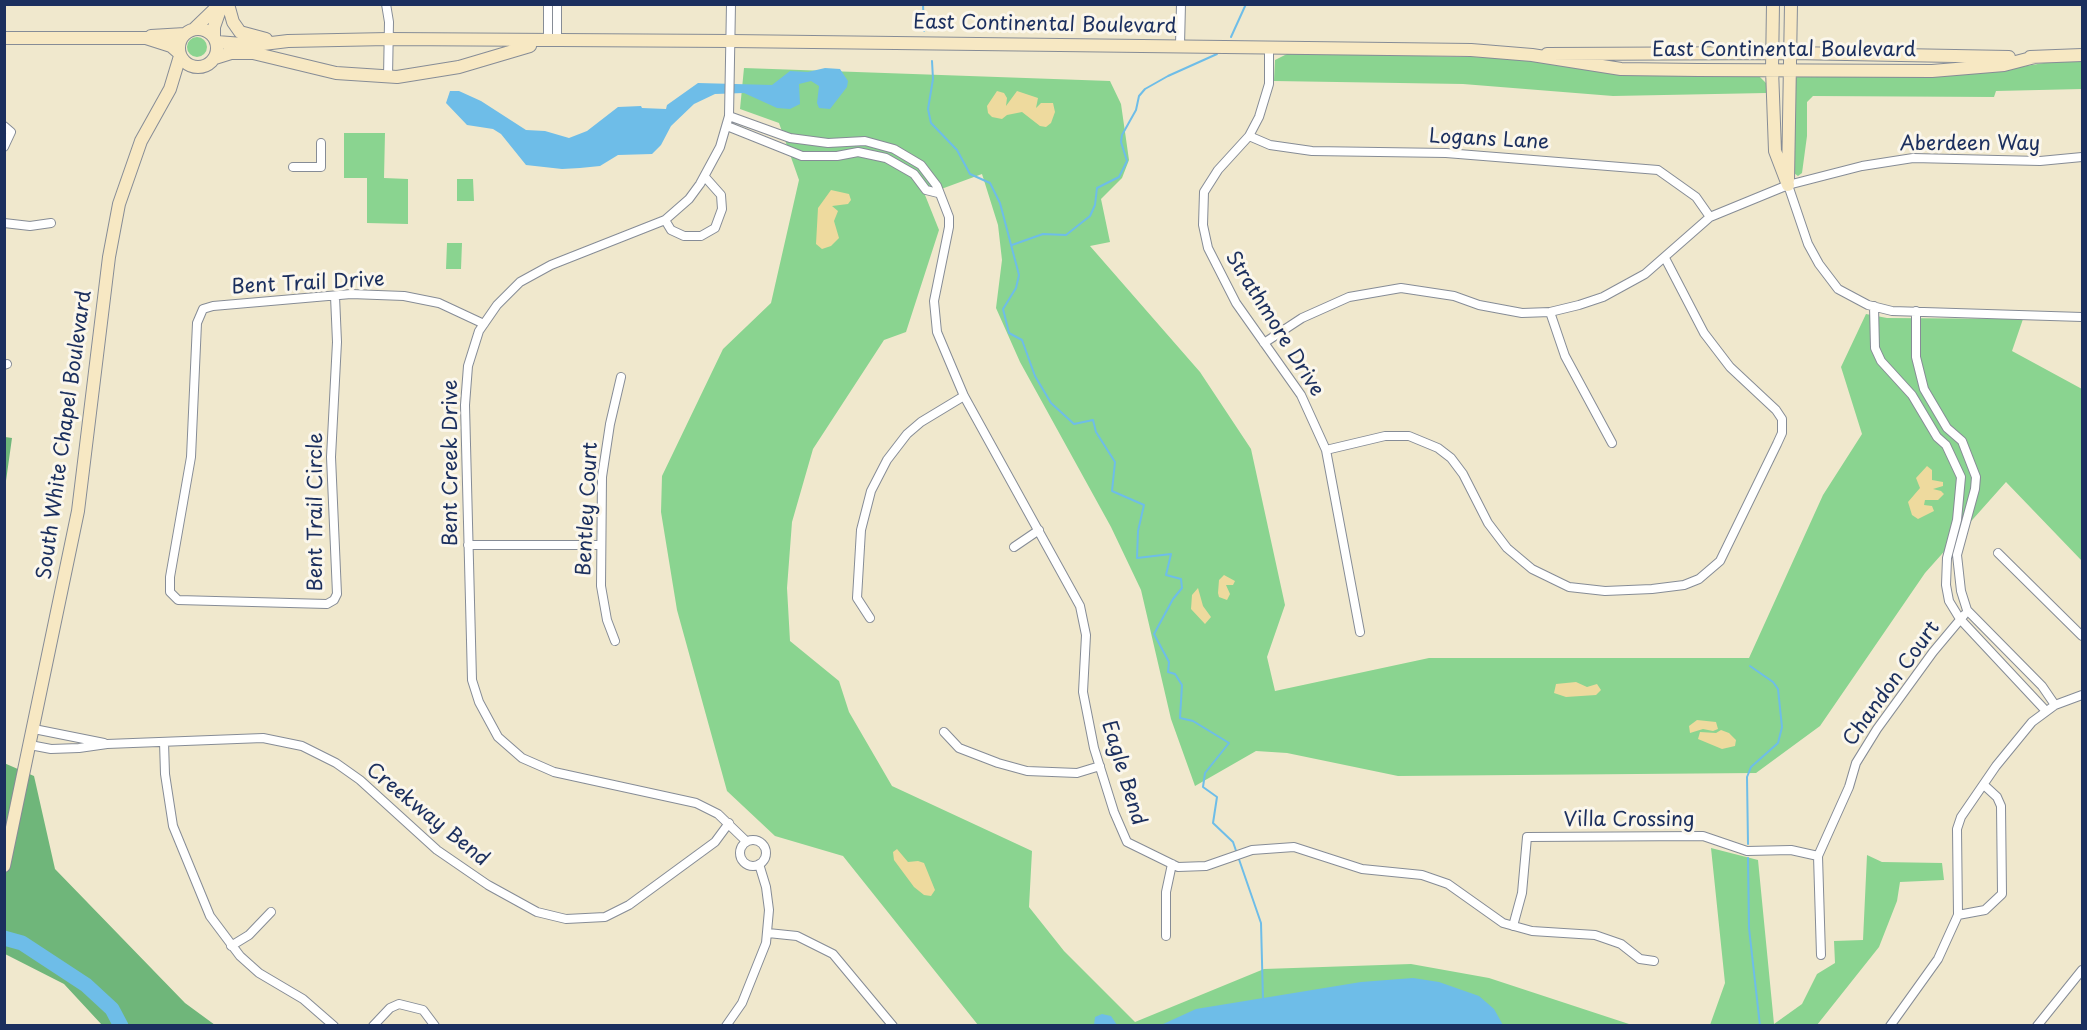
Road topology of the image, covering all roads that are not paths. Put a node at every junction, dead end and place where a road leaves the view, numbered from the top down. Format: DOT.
graph roads {
  1 [pos="221,4"];
  2 [pos="228,4"];
  3 [pos="386,4"];
  4 [pos="548,4"];
  5 [pos="557,4"];
  6 [pos="731,4"];
  7 [pos="1181,4"];
  8 [pos="1773,4"];
  9 [pos="1791,4"];
  10 [pos="190,31"];
  11 [pos="146,38"];
  12 [pos="4,39"];
  13 [pos="388,39"];
  14 [pos="215,40"];
  15 [pos="552,40"];
  16 [pos="288,41"];
  17 [pos="731,41"];
  18 [pos="1180,45"];
  19 [pos="1269,48"];
  20 [pos="1772,53"];
  21 [pos="1792,53"];
  22 [pos="180,55"];
  23 [pos="1532,55"];
  24 [pos="2082,55"];
  25 [pos="2035,57"];
  26 [pos="215,58"];
  27 [pos="198,67"];
  28 [pos="1772,69"];
  29 [pos="1792,69"];
  30 [pos="388,77"];
  31 [pos="170,89"];
  32 [pos="729,116"];
  33 [pos="727,126"];
  34 [pos="8,129"];
  35 [pos="1249,136"];
  36 [pos="321,143"];
  37 [pos="4,147"];
  38 [pos="2082,157"];
  39 [pos="293,167"];
  40 [pos="705,177"];
  41 [pos="1788,185"];
  42 [pos="938,193"];
  43 [pos="1710,217"];
  44 [pos="664,220"];
  45 [pos="4,223"];
  46 [pos="51,223"];
  47 [pos="1665,258"];
  48 [pos="335,296"];
  49 [pos="1874,306"];
  50 [pos="202,311"];
  51 [pos="1916,311"];
  52 [pos="1550,312"];
  53 [pos="2082,317"];
  54 [pos="484,324"];
  55 [pos="1264,343"];
  56 [pos="621,377"];
  57 [pos="964,396"];
  58 [pos="1612,443"];
  59 [pos="1326,450"];
  60 [pos="1039,530"];
  61 [pos="468,545"];
  62 [pos="601,545"];
  63 [pos="1014,547"];
  64 [pos="1998,553"];
  65 [pos="1967,610"];
  66 [pos="870,618"];
  67 [pos="1960,619"];
  68 [pos="1360,632"];
  69 [pos="2082,636"];
  70 [pos="615,641"];
  71 [pos="2082,695"];
  72 [pos="2055,705"];
  73 [pos="2046,711"];
  74 [pos="34,729"];
  75 [pos="944,732"];
  76 [pos="164,742"];
  77 [pos="107,744"];
  78 [pos="30,745"];
  79 [pos="1100,766"];
  80 [pos="1984,785"];
  81 [pos="729,824"];
  82 [pos="746,842"];
  83 [pos="1818,856"];
  84 [pos="759,864"];
  85 [pos="1172,864"];
  86 [pos="4,866"];
  87 [pos="272,912"];
  88 [pos="1958,915"];
  89 [pos="1513,926"];
  90 [pos="768,933"];
  91 [pos="1167,936"];
  92 [pos="231,946"];
  93 [pos="1821,955"];
  94 [pos="1654,961"];
  95 [pos="2082,970"];
  96 [pos="893,1025"];
  97 [pos="334,1026"];
  98 [pos="373,1026"];
  99 [pos="435,1026"];
  100 [pos="726,1026"];
  101 [pos="1890,1026"];
  102 [pos="2037,1026"];
  1 -- 10 [label="main road"];
  1 -- 14 [label="main road"];
  2 -- 16 [label="main road"];
  3 -- 13 [label="street"];
  4 -- 15 [label="street"];
  5 -- 15 [label="street"];
  6 -- 17 [label="street, Bent Creek Drive"];
  7 -- 18 [label="street"];
  8 -- 20 [label="main road"];
  9 -- 21 [label="main road"];
  10 -- 11 [label="main road"];
  10 -- 14 [label="main road"];
  10 -- 22 [label="main road"];
  11 -- 12 [label="main road"];
  11 -- 22 [label="main road"];
  13 -- 15 [label="main road, East Continental Boulevard"];
  13 -- 16 [label="main road, East Continental Boulevard"];
  13 -- 30 [label="street"];
  14 -- 16 [label="main road, East Continental Boulevard"];
  14 -- 26 [label="main road"];
  15 -- 17 [label="main road, East Continental Boulevard"];
  15 -- 30 [label="main road"];
  17 -- 18 [label="main road, East Continental Boulevard"];
  17 -- 32 [label="street, Bent Creek Drive"];
  18 -- 19 [label="main road, East Continental Boulevard"];
  19 -- 23 [label="main road, East Continental Boulevard"];
  19 -- 35 [label="street, Strathmore Drive"];
  20 -- 21 [label="main road, East Continental Boulevard"];
  20 -- 23 [label="main road, East Continental Boulevard"];
  20 -- 28 [label="main road"];
  21 -- 25 [label="main road, East Continental Boulevard"];
  21 -- 29 [label="main road"];
  22 -- 27 [label="main road"];
  22 -- 31 [label="main road, South White Chapel Boulevard"];
  23 -- 28 [label="main road, East Continental Boulevard"];
  24 -- 25 [label="main road, East Continental Boulevard"];
  25 -- 29 [label="main road, East Continental Boulevard"];
  26 -- 27 [label="main road"];
  26 -- 30 [label="main road"];
  27 -- 31 [label="main road, South White Chapel Boulevard"];
  28 -- 29 [label="main road, East Continental Boulevard"];
  28 -- 41 [label="main road"];
  29 -- 41 [label="main road"];
  31 -- 74 [label="main road, South White Chapel Boulevard"];
  32 -- 33 [label="street, Bent Creek Drive"];
  32 -- 42 [label="street, Eagle Bend"];
  33 -- 40 [label="street, Bent Creek Drive"];
  33 -- 42 [label="street"];
  34 -- 37 [label="street"];
  35 -- 43 [label="street, Logans Lane"];
  35 -- 55 [label="street, Strathmore Drive"];
  36 -- 39 [label="street"];
  38 -- 41 [label="street, Aberdeen Way"];
  40 -- 44 [label="street, Bent Creek Drive"];
  40 -- 44 [label="street"];
  41 -- 43 [label="street, Aberdeen Way"];
  41 -- 49 [label="street"];
  42 -- 57 [label="street, Eagle Bend"];
  43 -- 47 [label="street, Aberdeen Way"];
  44 -- 54 [label="street, Bent Creek Drive"];
  45 -- 46 [label="street"];
  47 -- 52 [label="street, Aberdeen Way"];
  47 -- 59 [label="street"];
  48 -- 50 [label="street, Bent Trail Drive"];
  48 -- 50 [label="street, Bent Trail Circle"];
  48 -- 54 [label="street, Bent Trail Drive"];
  49 -- 51 [label="street"];
  49 -- 67 [label="street"];
  51 -- 53 [label="street"];
  51 -- 65 [label="street"];
  52 -- 55 [label="street, Aberdeen Way"];
  52 -- 58 [label="street"];
  54 -- 61 [label="street, Bent Creek Drive"];
  55 -- 59 [label="street, Strathmore Drive"];
  56 -- 62 [label="street, Bentley Court"];
  57 -- 60 [label="street, Eagle Bend"];
  57 -- 66 [label="street"];
  59 -- 68 [label="street, Strathmore Drive"];
  60 -- 63 [label="street"];
  60 -- 79 [label="street, Eagle Bend"];
  61 -- 62 [label="street"];
  61 -- 81 [label="street, Bent Creek Drive"];
  62 -- 70 [label="street, Bentley Court"];
  64 -- 69 [label="street"];
  65 -- 67 [label="street, Chandon Court"];
  65 -- 72 [label="street"];
  67 -- 73 [label="street"];
  67 -- 83 [label="street, Chandon Court"];
  71 -- 72 [label="street"];
  72 -- 73 [label="street"];
  73 -- 80 [label="street"];
  74 -- 77 [label="street, Creekway Bend"];
  74 -- 78 [label="main road, South White Chapel Boulevard"];
  75 -- 79 [label="street"];
  76 -- 77 [label="street, Creekway Bend"];
  76 -- 81 [label="street, Creekway Bend"];
  76 -- 92 [label="street"];
  77 -- 78 [label="street, Creekway Bend"];
  78 -- 86 [label="main road, South White Chapel Boulevard"];
  79 -- 85 [label="street, Eagle Bend"];
  80 -- 88 [label="street"];
  80 -- 88 [label="street"];
  81 -- 82 [label="street, Bent Creek Drive"];
  82 -- 84 [label="street"];
  82 -- 84 [label="street"];
  83 -- 89 [label="street, Villa Crossing"];
  83 -- 93 [label="street, Chandon Court"];
  84 -- 90 [label="street"];
  85 -- 89 [label="street, Eagle Bend"];
  85 -- 91 [label="street"];
  87 -- 92 [label="street"];
  88 -- 101 [label="street"];
  89 -- 94 [label="street, Eagle Bend"];
  90 -- 96 [label="street"];
  90 -- 100 [label="street"];
  92 -- 97 [label="street"];
  95 -- 102 [label="street"];
  98 -- 99 [label="street"];
}
